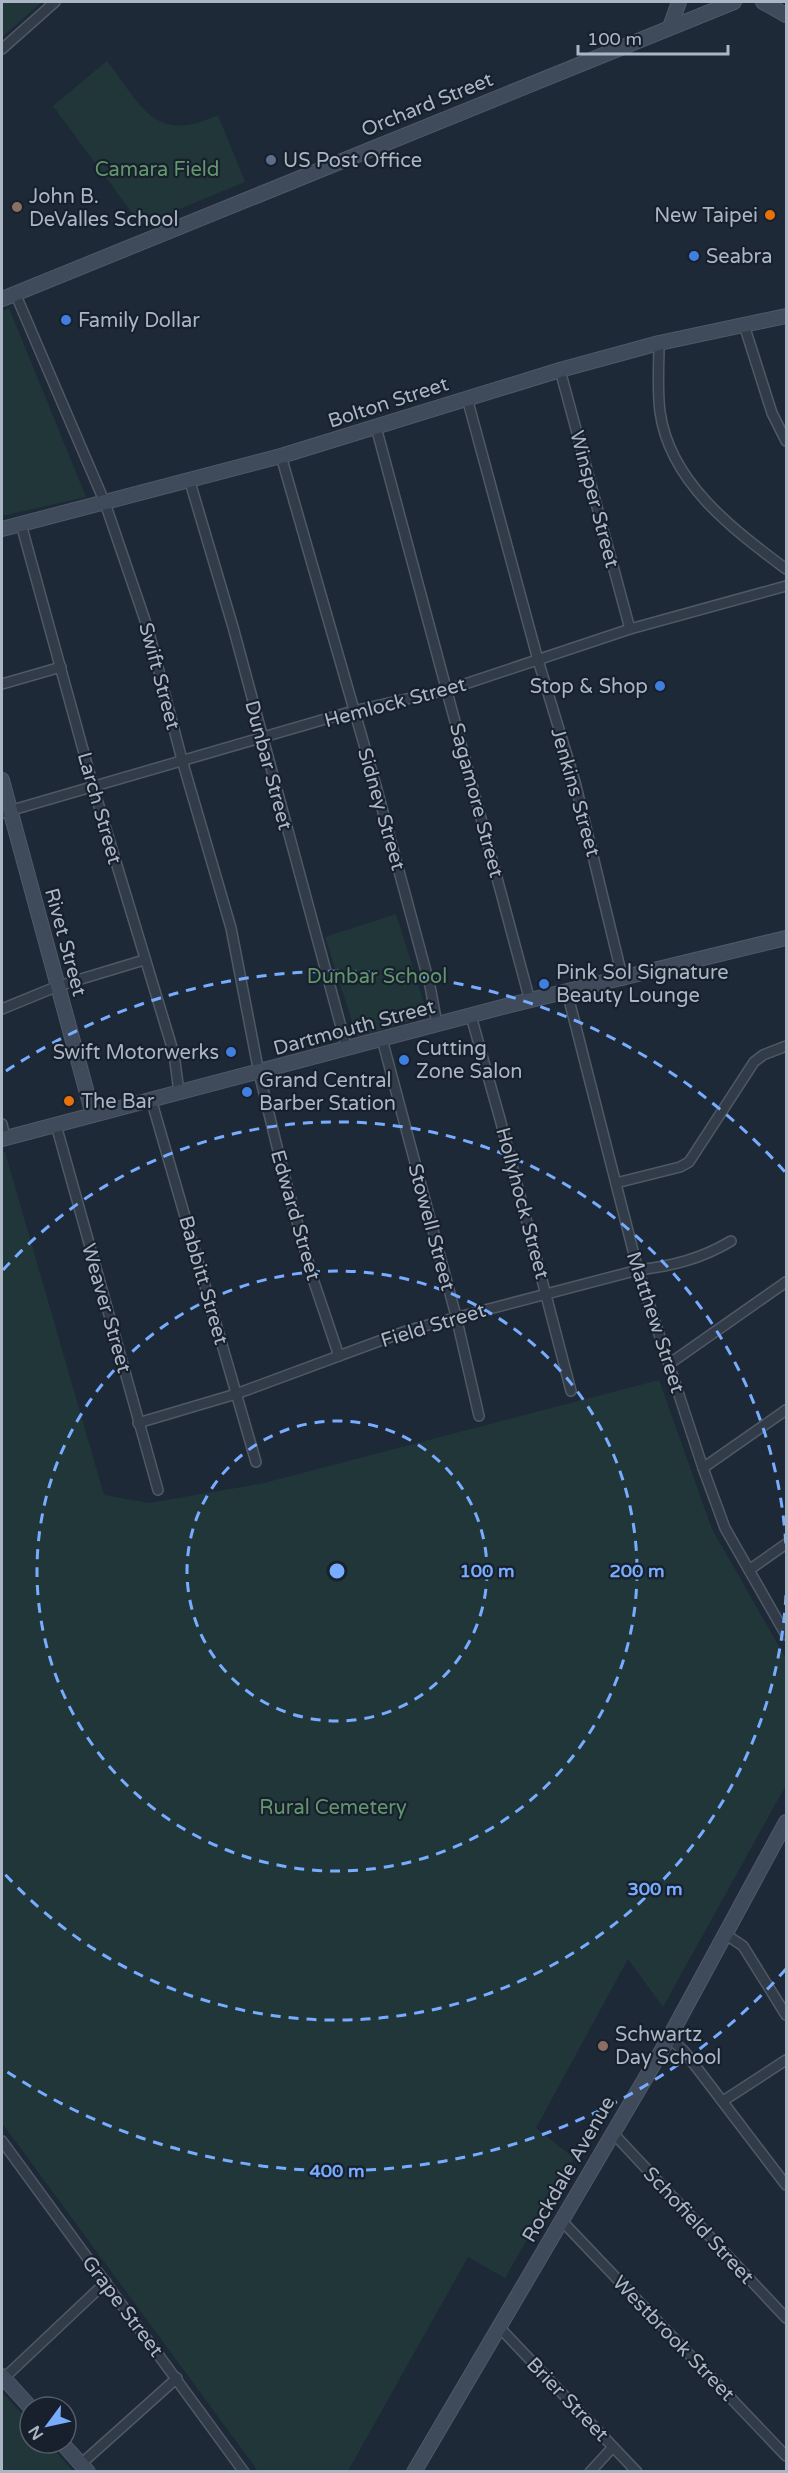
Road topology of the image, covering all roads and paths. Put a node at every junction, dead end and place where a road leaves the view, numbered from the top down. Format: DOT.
graph roads {
  1 [pos="55,2"];
  2 [pos="679,2"];
  3 [pos="734,2"];
  4 [pos="763,2"];
  5 [pos="786,15"];
  6 [pos="670,27"];
  7 [pos="2,49"];
  8 [pos="8,296"];
  9 [pos="786,316"];
  10 [pos="744,326"];
  11 [pos="659,343"];
  12 [pos="560,370"];
  13 [pos="467,398"];
  14 [pos="376,426"];
  15 [pos="786,441"];
  16 [pos="281,456"];
  17 [pos="190,482"];
  18 [pos="105,503"];
  19 [pos="21,524"];
  20 [pos="2,529"];
  21 [pos="786,569"];
  22 [pos="786,586"];
  23 [pos="630,629"];
  24 [pos="538,660"];
  25 [pos="61,667"];
  26 [pos="2,684"];
  27 [pos="447,690"];
  28 [pos="353,711"];
  29 [pos="262,738"];
  30 [pos="182,760"];
  31 [pos="2,780"];
  32 [pos="93,786"];
  33 [pos="6,812"];
  34 [pos="786,938"];
  35 [pos="144,960"];
  36 [pos="623,980"];
  37 [pos="57,986"];
  38 [pos="567,992"];
  39 [pos="530,1001"];
  40 [pos="2,1009"];
  41 [pos="471,1016"];
  42 [pos="437,1024"];
  43 [pos="382,1039"];
  44 [pos="786,1046"];
  45 [pos="347,1049"];
  46 [pos="259,1073"];
  47 [pos="179,1092"];
  48 [pos="151,1099"];
  49 [pos="93,1115"];
  50 [pos="2,1124"];
  51 [pos="56,1125"];
  52 [pos="3,1139"];
  53 [pos="616,1183"];
  54 [pos="731,1241"];
  55 [pos="638,1270"];
  56 [pos="786,1282"];
  57 [pos="547,1294"];
  58 [pos="456,1316"];
  59 [pos="339,1356"];
  60 [pos="669,1364"];
  61 [pos="571,1390"];
  62 [pos="236,1394"];
  63 [pos="786,1410"];
  64 [pos="479,1416"];
  65 [pos="138,1423"];
  66 [pos="256,1462"];
  67 [pos="703,1468"];
  68 [pos="158,1490"];
  69 [pos="786,1544"];
  70 [pos="748,1570"];
  71 [pos="786,1635"];
  72 [pos="785,1828"];
  73 [pos="725,1934"];
  74 [pos="786,2015"];
  75 [pos="669,2037"];
  76 [pos="786,2060"];
  77 [pos="723,2101"];
  78 [pos="612,2133"];
  79 [pos="2,2142"];
  80 [pos="5,2154"];
  81 [pos="786,2186"];
  82 [pos="561,2220"];
  83 [pos="106,2282"];
  84 [pos="786,2318"];
  85 [pos="499,2327"];
  86 [pos="2,2378"];
  87 [pos="177,2378"];
  88 [pos="18,2395"];
  89 [pos="613,2446"];
  90 [pos="73,2455"];
  91 [pos="786,2456"];
  92 [pos="85,2468"];
  93 [pos="244,2472"];
  94 [pos="414,2472"];
  95 [pos="590,2472"];
  96 [pos="637,2472"];
  1 -- 7 [label="street"];
  2 -- 6 [label="street"];
  3 -- 6 [label="street, Orchard Street"];
  4 -- 5 [label="street"];
  6 -- 8 [label="street, Orchard Street"];
  8 -- 18 [label="street, Swift Street"];
  9 -- 10 [label="street, Bolton Street"];
  10 -- 11 [label="street, Bolton Street"];
  10 -- 15 [label="street"];
  11 -- 12 [label="street, Bolton Street"];
  11 -- 21 [label="street"];
  12 -- 13 [label="street, Bolton Street"];
  12 -- 23 [label="street, Winsper Street"];
  13 -- 14 [label="street, Bolton Street"];
  13 -- 24 [label="street, Jenkins Street"];
  14 -- 16 [label="street, Bolton Street"];
  14 -- 27 [label="street, Sagamore Street"];
  16 -- 17 [label="street, Bolton Street"];
  16 -- 28 [label="street, Sidney Street"];
  17 -- 18 [label="street, Bolton Street"];
  17 -- 29 [label="street, Dunbar Street"];
  18 -- 19 [label="street, Bolton Street"];
  18 -- 30 [label="street, Swift Street"];
  19 -- 20 [label="street, Bolton Street"];
  19 -- 25 [label="street, Larch Street"];
  22 -- 23 [label="street, Hemlock Street"];
  23 -- 24 [label="street, Hemlock Street"];
  24 -- 27 [label="street, Hemlock Street"];
  24 -- 36 [label="street, Jenkins Street"];
  25 -- 26 [label="street"];
  25 -- 32 [label="street, Larch Street"];
  27 -- 28 [label="street, Hemlock Street"];
  27 -- 39 [label="street, Sagamore Street"];
  28 -- 29 [label="street, Hemlock Street"];
  28 -- 42 [label="street, Sidney Street"];
  29 -- 30 [label="street, Hemlock Street"];
  29 -- 45 [label="street, Dunbar Street"];
  30 -- 32 [label="street, Hemlock Street"];
  30 -- 46 [label="street, Swift Street"];
  31 -- 33 [label="street, Rivet Street"];
  32 -- 33 [label="street, Hemlock Street"];
  32 -- 35 [label="street, Larch Street"];
  33 -- 37 [label="street, Rivet Street"];
  34 -- 36 [label="street, Dartmouth Street"];
  35 -- 37 [label="street"];
  35 -- 47 [label="street, Larch Street"];
  36 -- 38 [label="street, Dartmouth Street"];
  37 -- 40 [label="street"];
  37 -- 49 [label="street, Rivet Street"];
  38 -- 39 [label="street, Dartmouth Street"];
  38 -- 53 [label="street, Matthew Street"];
  39 -- 41 [label="street, Dartmouth Street"];
  41 -- 42 [label="street, Dartmouth Street"];
  41 -- 57 [label="street, Hollyhock Street"];
  42 -- 43 [label="street, Dartmouth Street"];
  43 -- 45 [label="street, Dartmouth Street"];
  43 -- 58 [label="street, Stowell Street"];
  44 -- 53 [label="street"];
  45 -- 46 [label="street, Dartmouth Street"];
  46 -- 47 [label="street, Dartmouth Street"];
  46 -- 59 [label="street, Edward Street"];
  47 -- 48 [label="street, Dartmouth Street"];
  48 -- 49 [label="street, Dartmouth Street"];
  48 -- 62 [label="street, Babbitt Street"];
  49 -- 51 [label="street, Dartmouth Street"];
  50 -- 52 [label="street"];
  51 -- 52 [label="street, Dartmouth Street"];
  51 -- 65 [label="street, Weaver Street"];
  53 -- 55 [label="street, Matthew Street"];
  54 -- 55 [label="street, Field Street"];
  55 -- 57 [label="street, Field Street"];
  55 -- 60 [label="street, Matthew Street"];
  56 -- 60 [label="street"];
  57 -- 58 [label="street, Field Street"];
  57 -- 61 [label="street, Hollyhock Street"];
  58 -- 59 [label="street, Field Street"];
  58 -- 64 [label="street, Stowell Street"];
  59 -- 62 [label="street, Field Street"];
  60 -- 67 [label="street, Matthew Street"];
  62 -- 65 [label="street, Field Street"];
  62 -- 66 [label="street, Babbitt Street"];
  63 -- 67 [label="street"];
  65 -- 68 [label="street, Weaver Street"];
  67 -- 70 [label="street, Matthew Street"];
  69 -- 70 [label="street"];
  70 -- 71 [label="street, Matthew Street"];
  72 -- 73 [label="street, Rockdale Avenue"];
  73 -- 74 [label="street"];
  73 -- 75 [label="street, Rockdale Avenue"];
  75 -- 77 [label="street"];
  75 -- 78 [label="street, Rockdale Avenue"];
  76 -- 77 [label="street"];
  77 -- 81 [label="street"];
  78 -- 82 [label="street, Rockdale Avenue"];
  78 -- 84 [label="street, Schofield Street"];
  79 -- 80 [label="street, Grape Street"];
  80 -- 83 [label="street, Grape Street"];
  82 -- 85 [label="street, Rockdale Avenue"];
  82 -- 91 [label="street, Westbrook Street"];
  83 -- 86 [label="street"];
  83 -- 87 [label="street, Grape Street"];
  85 -- 89 [label="street, Brier Street"];
  85 -- 94 [label="street, Rockdale Avenue"];
  86 -- 88 [label="street"];
  87 -- 92 [label="street"];
  87 -- 93 [label="street, Grape Street"];
  89 -- 95 [label="street"];
  89 -- 96 [label="street, Brier Street"];
  90 -- 92 [label="street"];
}
